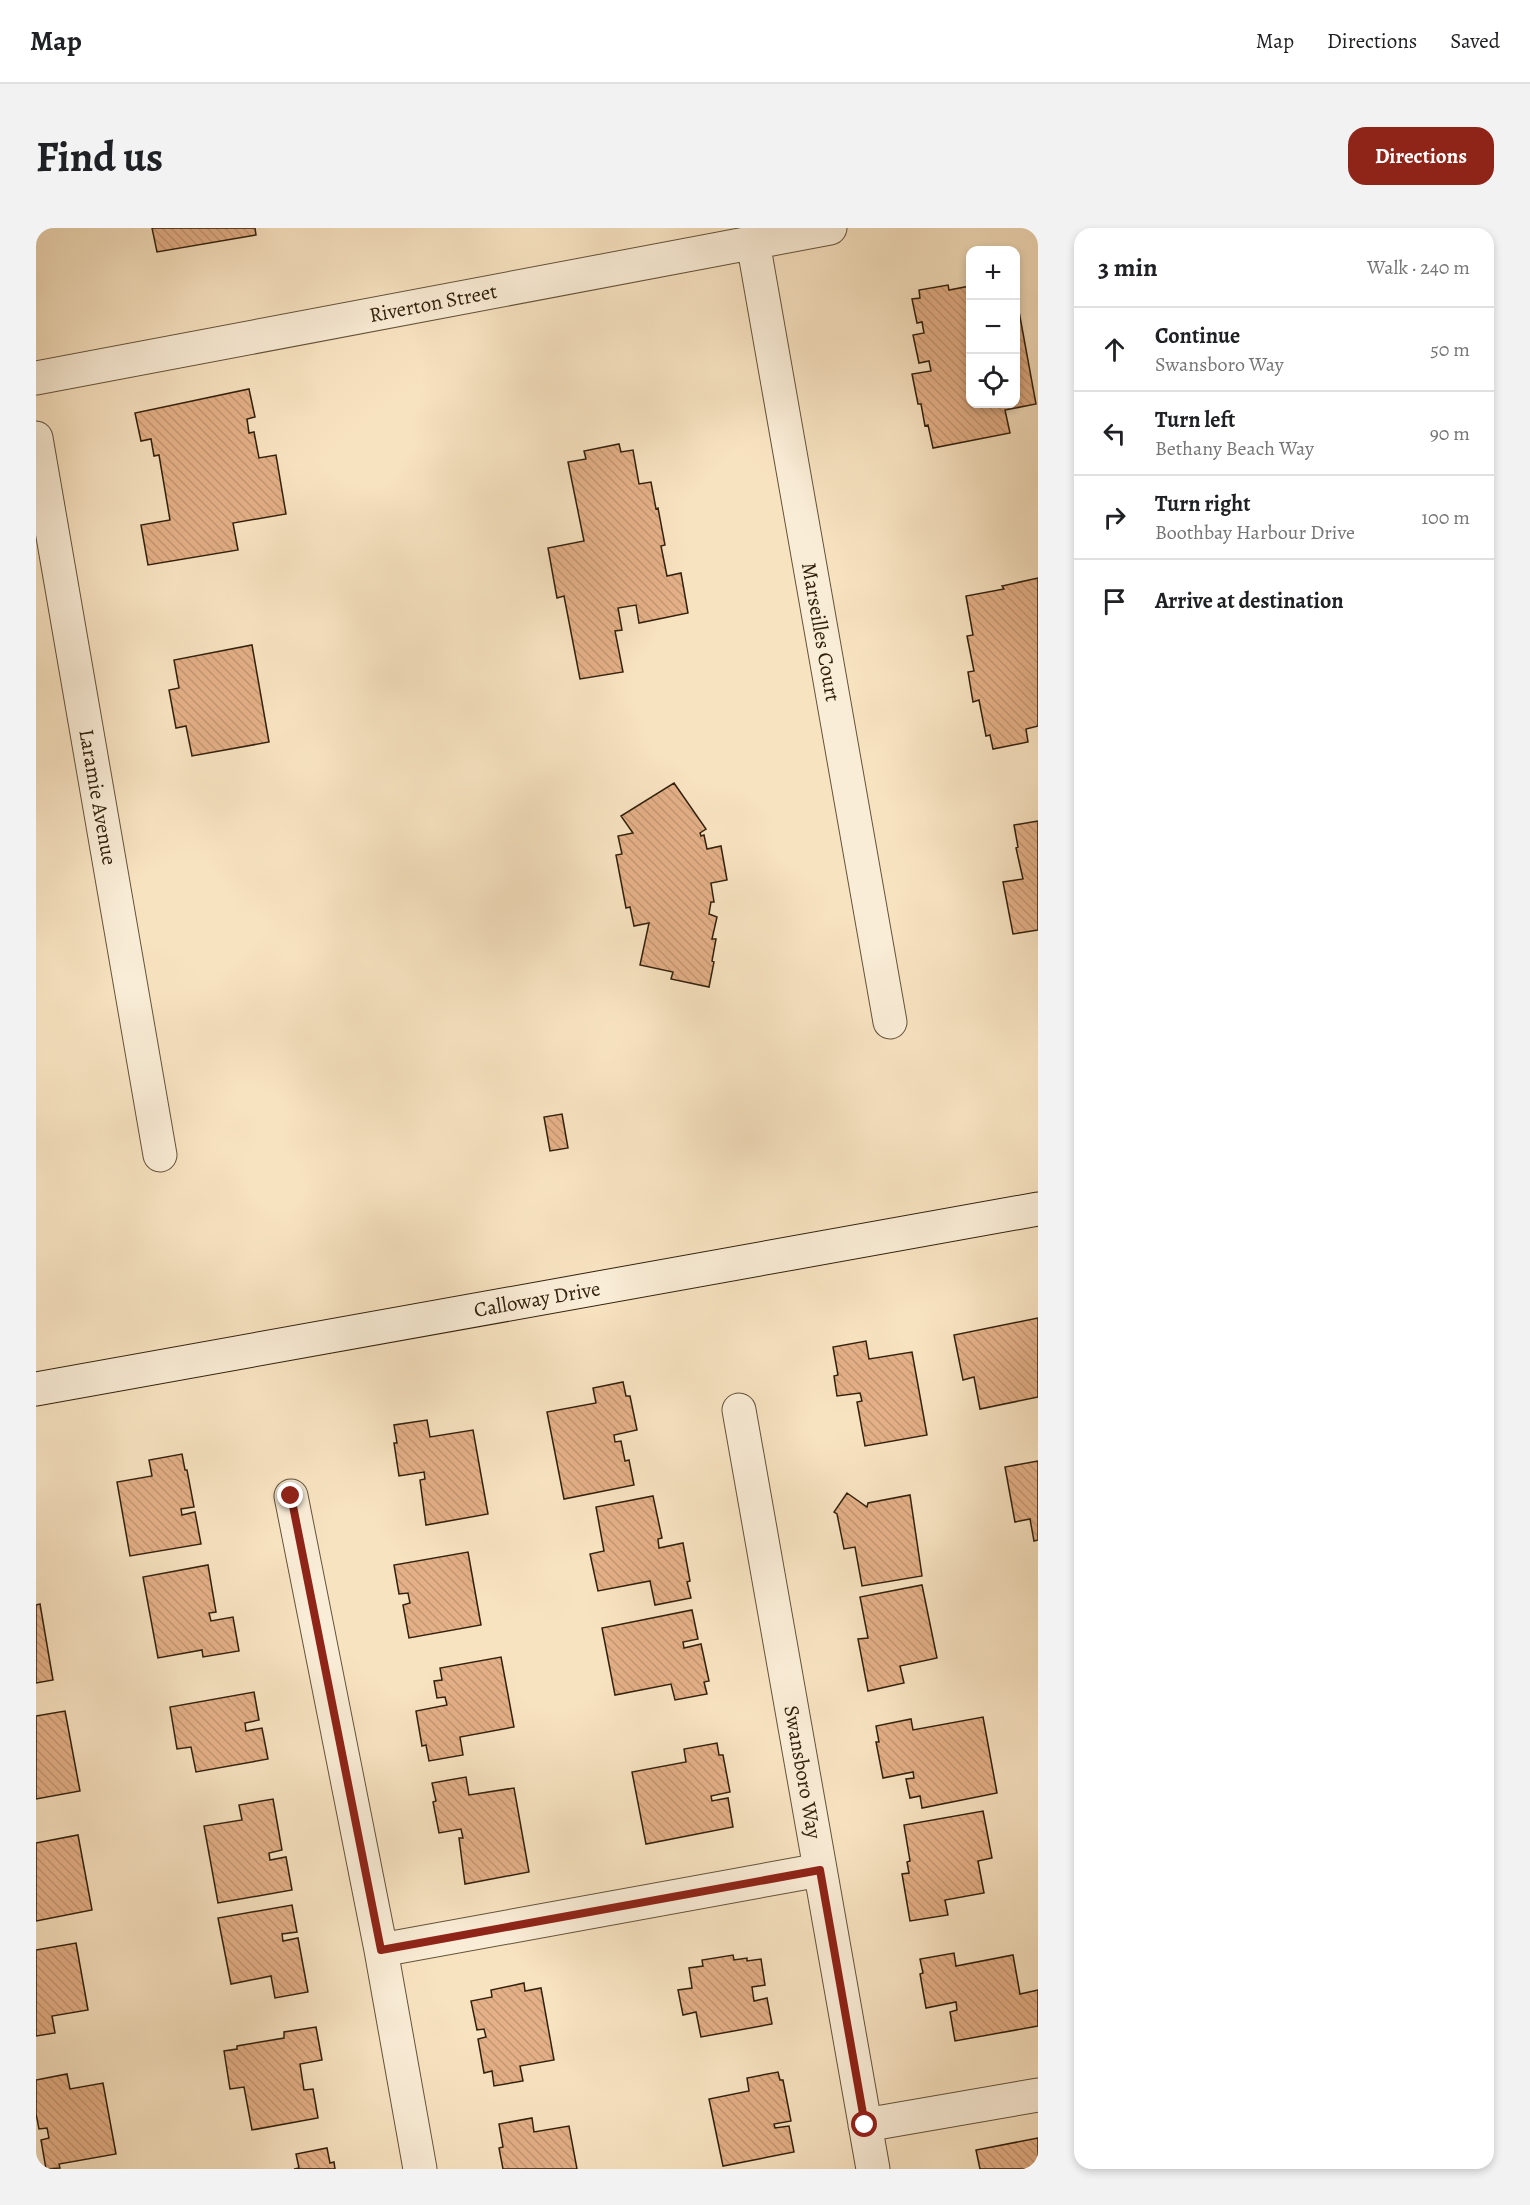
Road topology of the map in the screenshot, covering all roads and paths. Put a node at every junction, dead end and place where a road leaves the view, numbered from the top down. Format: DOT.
graph roads {
  1 [pos="830,228"];
  2 [pos="753,242"];
  3 [pos="36,378"];
  4 [pos="36,438"];
  5 [pos="890,1023"];
  6 [pos="160,1155"];
  7 [pos="1038,1209"];
  8 [pos="36,1389"];
  9 [pos="739,1410"];
  10 [pos="291,1496"];
  11 [pos="820,1870"];
  12 [pos="381,1950"];
  13 [pos="1038,2095"];
  14 [pos="865,2125"];
  15 [pos="420,2169"];
  16 [pos="873,2169"];
  1 -- 2 [label="street, Riverton Street"];
  2 -- 3 [label="street, Riverton Street"];
  2 -- 5 [label="street, Marseilles Court"];
  4 -- 6 [label="street, Laramie Avenue"];
  7 -- 8 [label="street, Calloway Drive"];
  9 -- 11 [label="street, Swansboro Way"];
  10 -- 12 [label="street"];
  11 -- 12 [label="street"];
  11 -- 14 [label="street, Swansboro Way"];
  12 -- 15 [label="street"];
  13 -- 14 [label="street"];
  14 -- 16 [label="street, Swansboro Way"];
}
